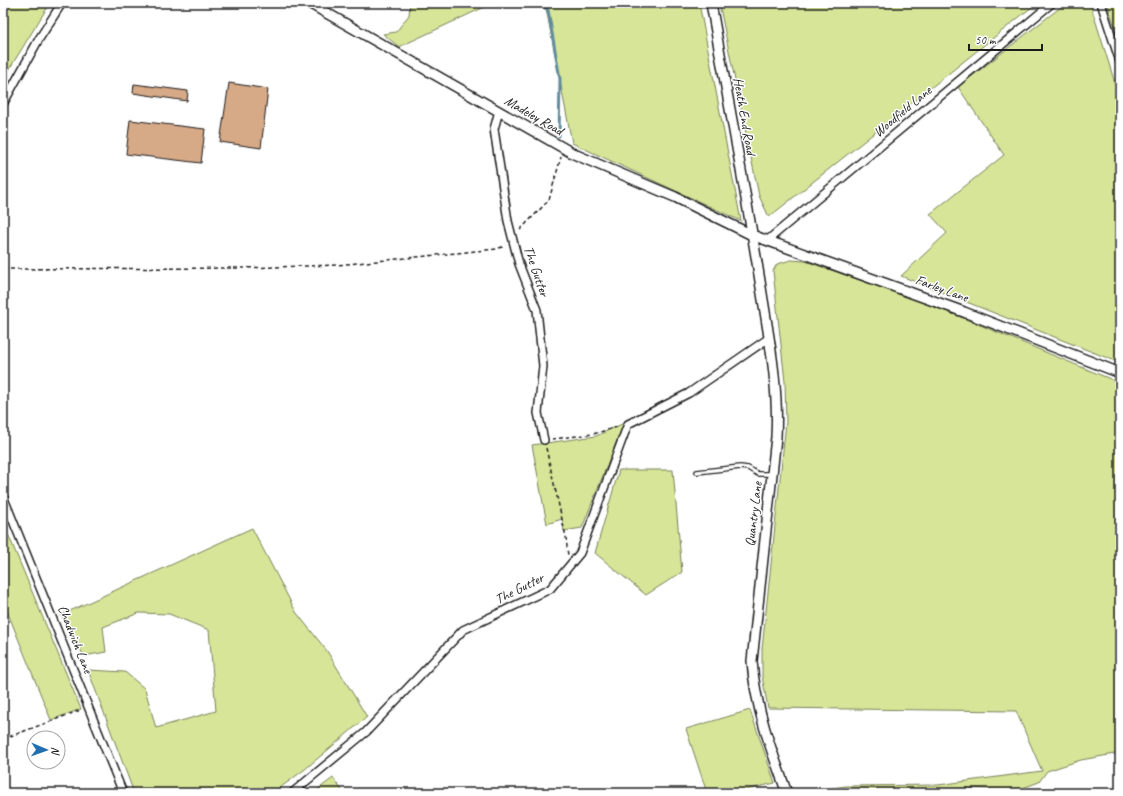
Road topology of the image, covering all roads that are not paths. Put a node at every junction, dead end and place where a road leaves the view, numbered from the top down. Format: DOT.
graph roads {
  1 [pos="62,3"];
  2 [pos="309,3"];
  3 [pos="710,3"];
  4 [pos="1052,3"];
  5 [pos="1101,3"];
  6 [pos="1120,62"];
  7 [pos="3,104"];
  8 [pos="499,111"];
  9 [pos="752,235"];
  10 [pos="769,239"];
  11 [pos="769,338"];
  12 [pos="1120,373"];
  13 [pos="544,440"];
  14 [pos="697,472"];
  15 [pos="772,474"];
  16 [pos="3,496"];
  17 [pos="123,793"];
  18 [pos="292,793"];
  19 [pos="787,793"];
  1 -- 7 [label="street"];
  2 -- 8 [label="street, Madeley Road"];
  3 -- 9 [label="street, Heath End Road"];
  4 -- 10 [label="street, Woodfield Lane"];
  5 -- 6 [label="street"];
  8 -- 9 [label="street, Madeley Road"];
  8 -- 13 [label="street, The Gutter"];
  9 -- 10 [label="street, Farley Lane"];
  9 -- 11 [label="street, Quantry Lane"];
  10 -- 12 [label="street, Farley Lane"];
  11 -- 15 [label="street, Quantry Lane"];
  11 -- 18 [label="street, The Gutter"];
  14 -- 15 [label="lane"];
  15 -- 19 [label="street, Quantry Lane"];
  16 -- 17 [label="street, Chadwich Lane"];
}
